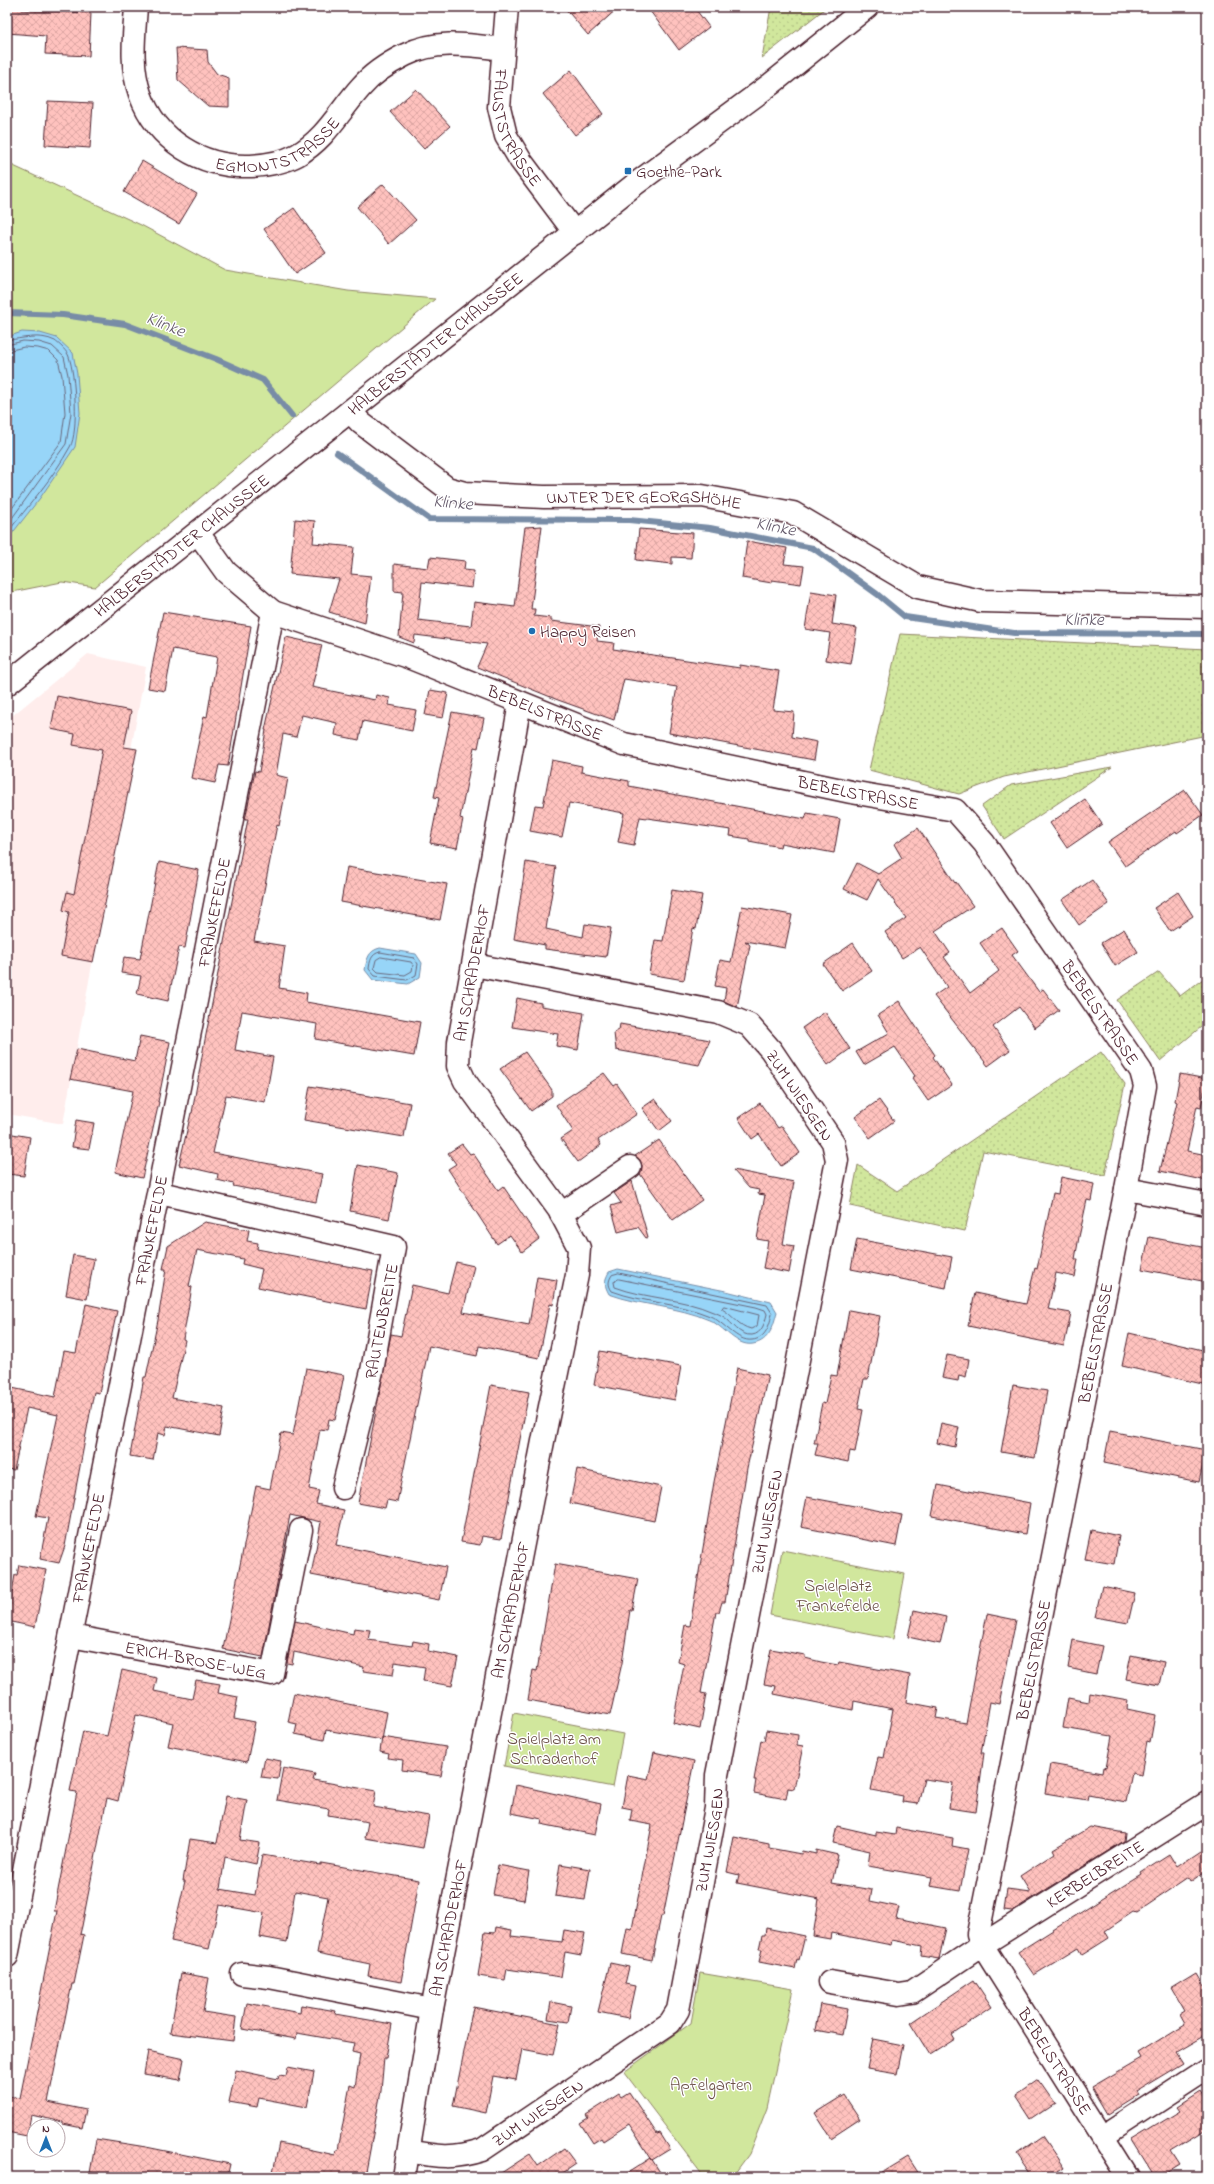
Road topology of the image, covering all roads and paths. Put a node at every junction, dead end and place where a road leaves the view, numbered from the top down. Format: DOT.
graph roads {
  1 [pos="136,7"];
  2 [pos="507,7"];
  3 [pos="867,7"];
  4 [pos="503,49"];
  5 [pos="575,233"];
  6 [pos="342,418"];
  7 [pos="198,534"];
  8 [pos="1207,607"];
  9 [pos="273,612"];
  10 [pos="7,684"];
  11 [pos="520,703"];
  12 [pos="474,965"];
  13 [pos="630,1167"];
  14 [pos="1126,1189"];
  15 [pos="160,1193"];
  16 [pos="1207,1204"];
  17 [pos="561,1214"];
  18 [pos="342,1488"];
  19 [pos="301,1530"];
  20 [pos="71,1636"];
  21 [pos="1207,1803"];
  22 [pos="982,1945"];
  23 [pos="7,1956"];
  24 [pos="242,1974"];
  25 [pos="830,1982"];
  26 [pos="432,2009"];
  27 [pos="1207,2068"];
  28 [pos="1103,2136"];
  29 [pos="409,2151"];
  30 [pos="404,2177"];
  31 [pos="1128,2177"];
  1 -- 4 [label="street, EGMONTSTRASSE"];
  2 -- 4 [label="street, FAUSTSTRASSE"];
  3 -- 5 [label="street, HALBERSTÄDTER CHAUSSEE"];
  4 -- 5 [label="street, FAUSTSTRASSE"];
  5 -- 6 [label="street, HALBERSTÄDTER CHAUSSEE"];
  6 -- 7 [label="street, HALBERSTÄDTER CHAUSSEE"];
  6 -- 8 [label="street, UNTER DER GEORGSHÖHE"];
  7 -- 9 [label="street"];
  7 -- 10 [label="street, HALBERSTÄDTER CHAUSSEE"];
  9 -- 11 [label="street, BEBELSTRASSE"];
  9 -- 15 [label="street, FRANKEFELDE"];
  11 -- 12 [label="street, AM SCHRADERHOF"];
  11 -- 14 [label="street, BEBELSTRASSE"];
  12 -- 17 [label="street, AM SCHRADERHOF"];
  12 -- 29 [label="street, ZUM WIESGEN"];
  13 -- 17 [label="street"];
  14 -- 16 [label="street"];
  14 -- 22 [label="street, BEBELSTRASSE"];
  15 -- 18 [label="street, RAUTENBREITE"];
  15 -- 20 [label="street, FRANKEFELDE"];
  17 -- 26 [label="street, AM SCHRADERHOF"];
  19 -- 20 [label="street, ERICH-BROSE-WEG"];
  20 -- 23 [label="street, FRANKEFELDE"];
  21 -- 22 [label="street, KERBELBREITE"];
  22 -- 25 [label="street"];
  22 -- 28 [label="street, BEBELSTRASSE"];
  24 -- 26 [label="street, AM SCHRADERHOF"];
  26 -- 29 [label="street, AM SCHRADERHOF"];
  27 -- 28 [label="street"];
  28 -- 31 [label="street, BEBELSTRASSE"];
  29 -- 30 [label="street, AM SCHRADERHOF"];
}
